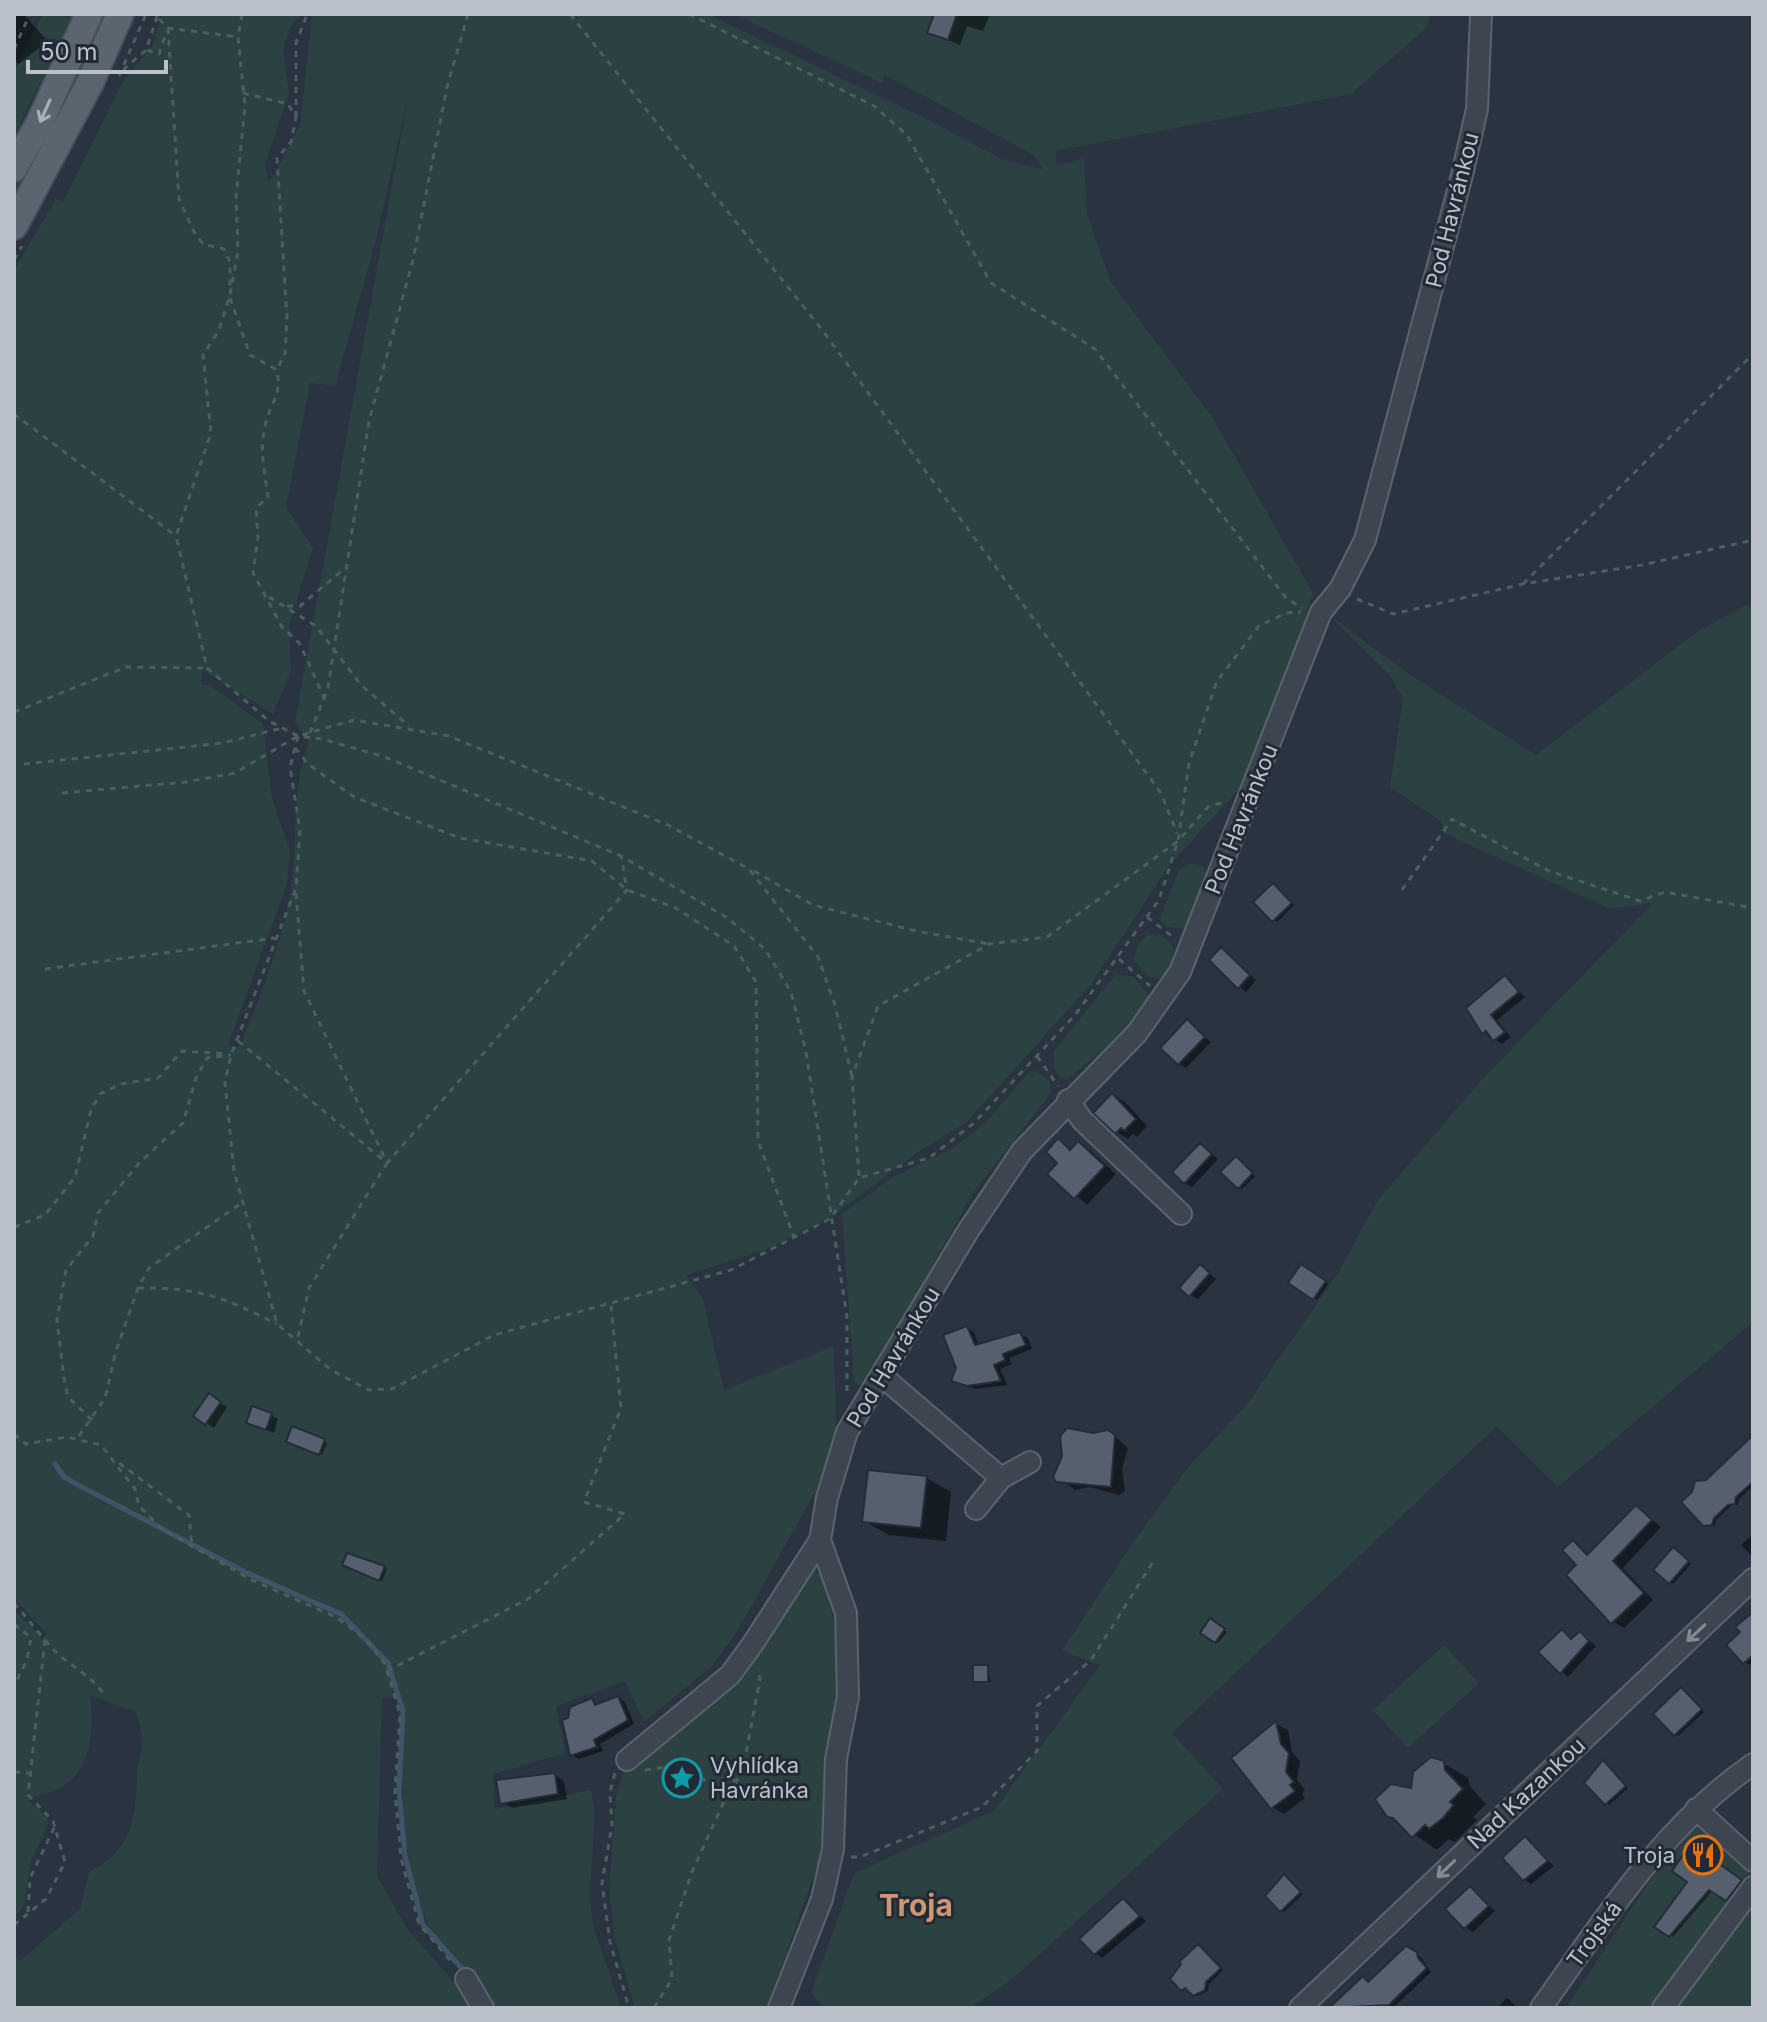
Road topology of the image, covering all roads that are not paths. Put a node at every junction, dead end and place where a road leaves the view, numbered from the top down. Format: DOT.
graph roads {
  1 [pos="89,14"];
  2 [pos="120,14"];
  3 [pos="1481,14"];
  4 [pos="14,168"];
  5 [pos="14,226"];
  6 [pos="1068,1100"];
  7 [pos="1181,1214"];
  8 [pos="882,1376"];
  9 [pos="1030,1462"];
  10 [pos="1001,1478"];
  11 [pos="976,1509"];
  12 [pos="820,1540"];
  13 [pos="1753,1579"];
  14 [pos="627,1760"];
  15 [pos="1753,1764"];
  16 [pos="1696,1809"];
  17 [pos="1753,1861"];
  18 [pos="1753,1887"];
  19 [pos="466,1979"];
  20 [pos="483,2008"];
  21 [pos="779,2008"];
  22 [pos="1300,2008"];
  23 [pos="1541,2008"];
  24 [pos="1663,2008"];
  1 -- 4 [label="main road, one-way"];
  2 -- 5 [label="main road"];
  3 -- 6 [label="street, Pod Havránkou"];
  6 -- 7 [label="street"];
  6 -- 8 [label="street, Pod Havránkou"];
  8 -- 10 [label="street"];
  8 -- 12 [label="street, Pod Havránkou"];
  9 -- 10 [label="street"];
  10 -- 11 [label="street"];
  12 -- 14 [label="street, Pod Havránkou"];
  12 -- 21 [label="street, Pod Havránkou"];
  13 -- 22 [label="street, Nad Kazankou, one-way"];
  15 -- 16 [label="street, Trojská"];
  16 -- 17 [label="street"];
  16 -- 23 [label="street, Trojská"];
  18 -- 24 [label="street"];
  19 -- 20 [label="street"];
}
